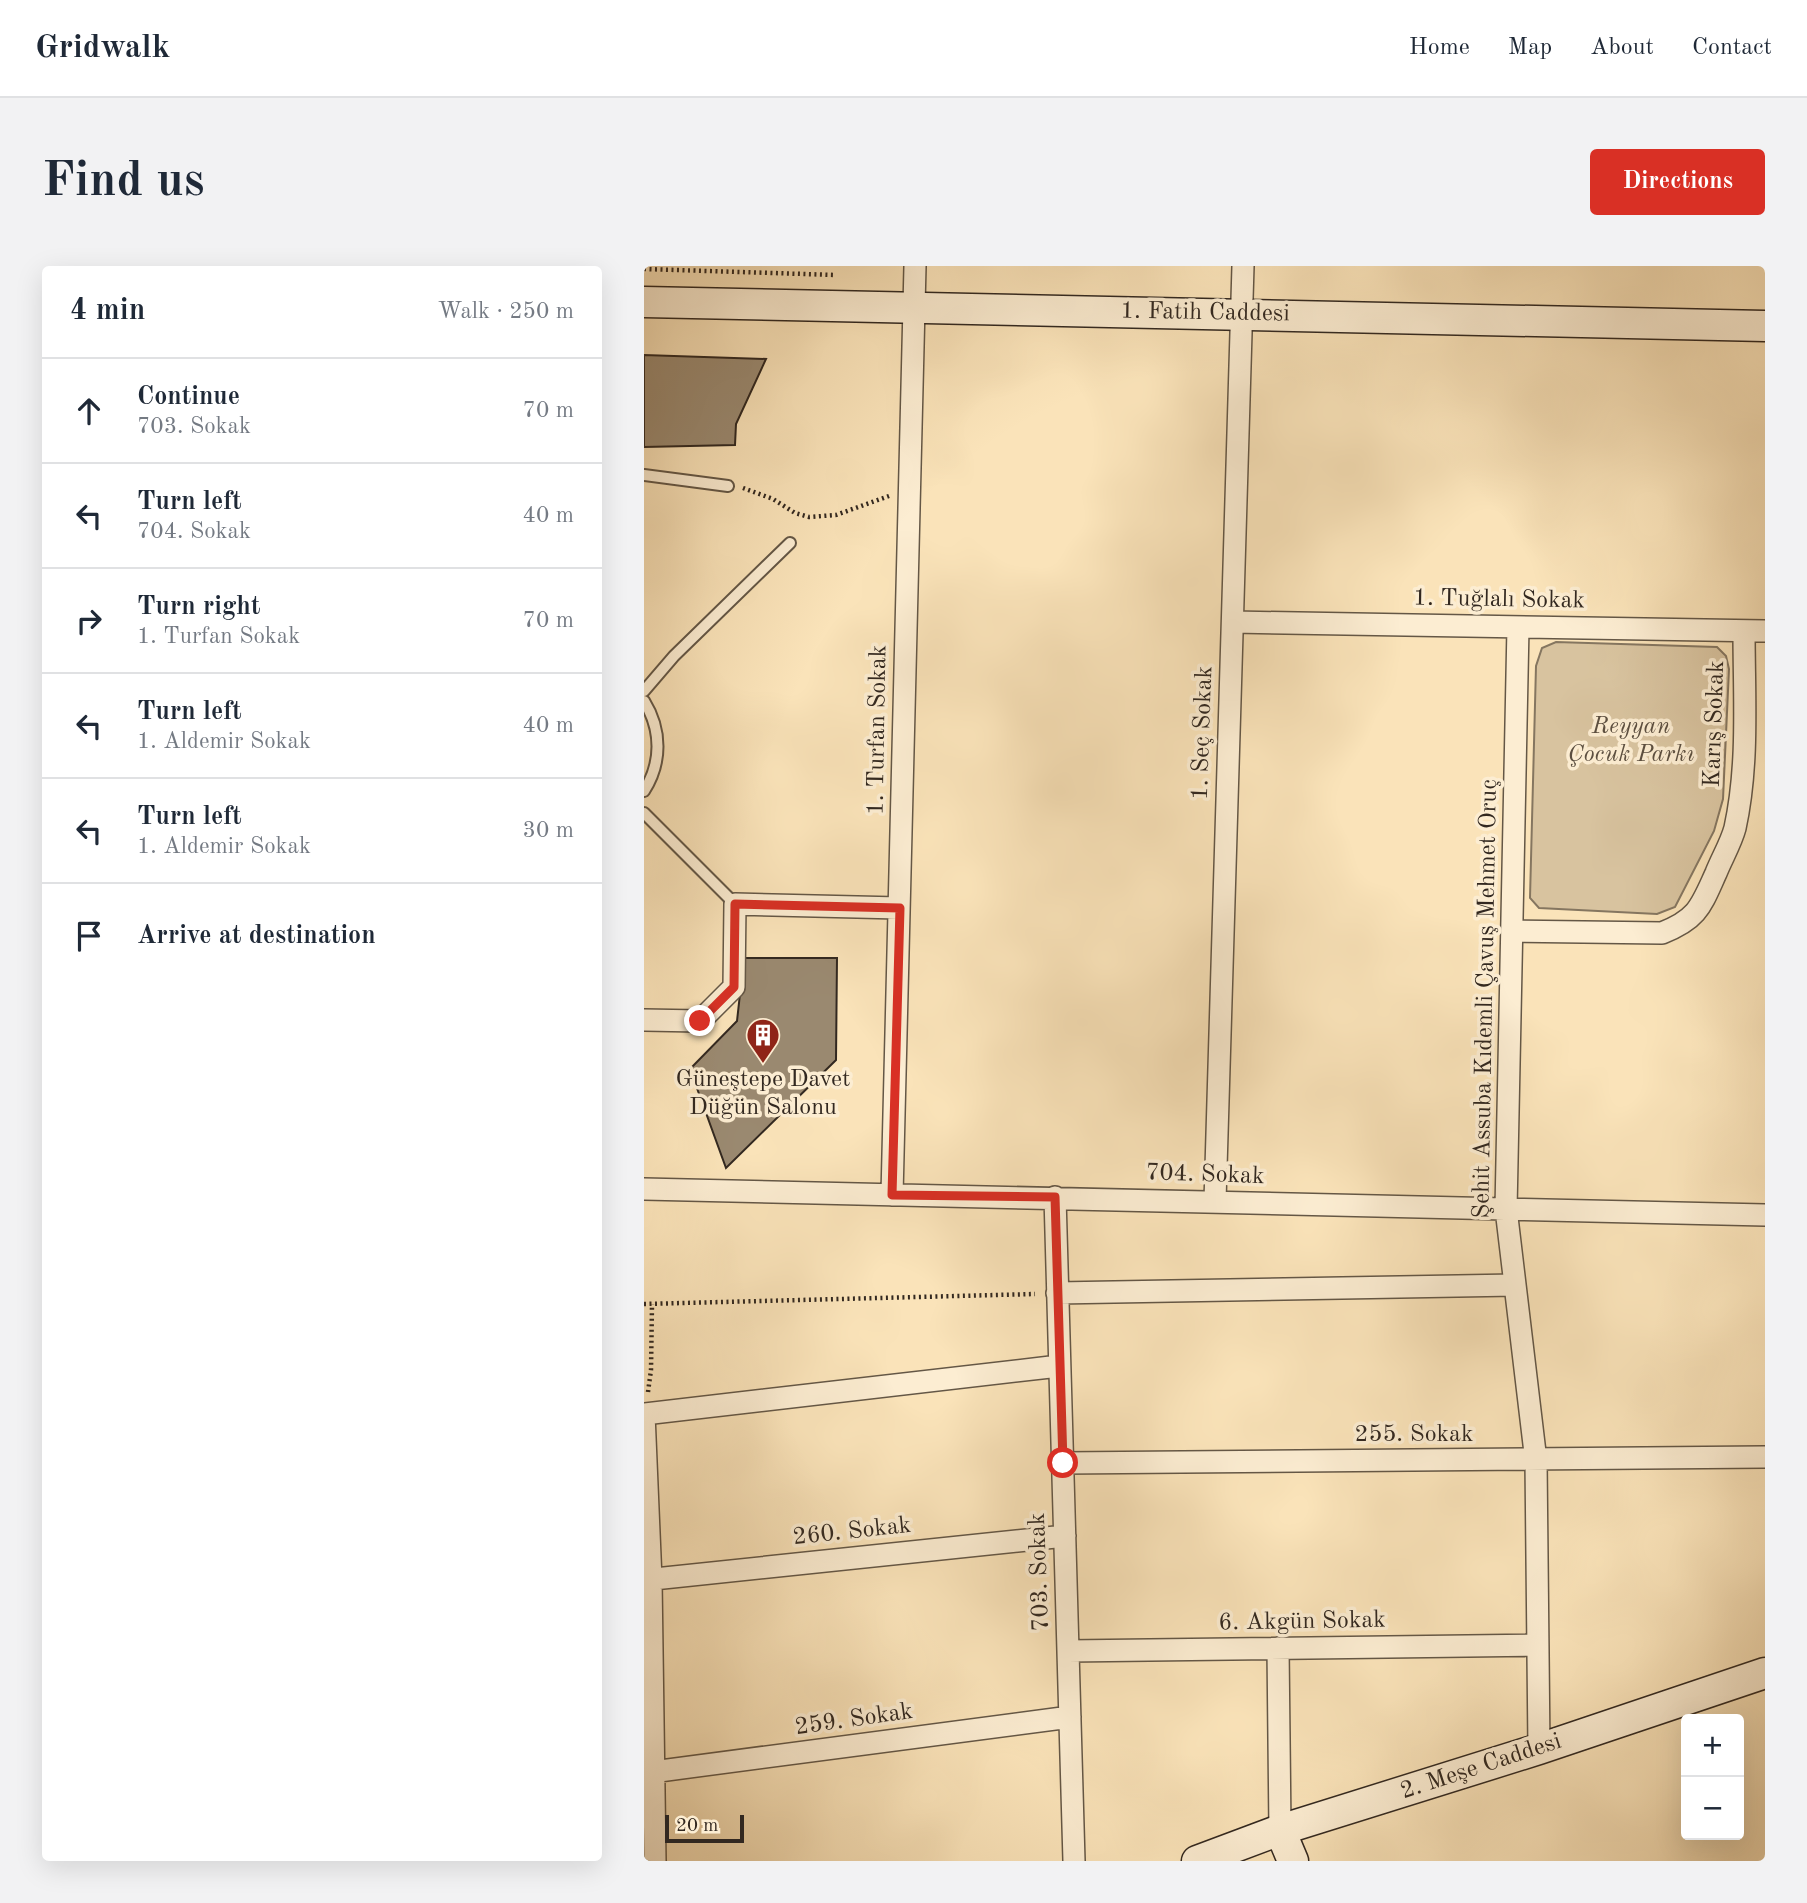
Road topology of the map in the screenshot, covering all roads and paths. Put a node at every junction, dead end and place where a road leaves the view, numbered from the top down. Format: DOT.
graph roads {
  1 [pos="915,266"];
  2 [pos="1243,266"];
  3 [pos="644,270"];
  4 [pos="846,276"];
  5 [pos="644,302"];
  6 [pos="915,307"];
  7 [pos="1242,314"];
  8 [pos="1765,326"];
  9 [pos="644,475"];
  10 [pos="729,486"];
  11 [pos="910,494"];
  12 [pos="790,543"];
  13 [pos="1233,622"];
  14 [pos="1518,626"];
  15 [pos="1754,631"];
  16 [pos="644,691"];
  17 [pos="644,701"];
  18 [pos="644,791"];
  19 [pos="644,813"];
  20 [pos="735,904"];
  21 [pos="900,908"];
  22 [pos="1512,931"];
  23 [pos="644,1020"];
  24 [pos="644,1189"];
  25 [pos="892,1195"];
  26 [pos="1055,1197"];
  27 [pos="1215,1201"];
  28 [pos="1506,1209"];
  29 [pos="1765,1214"];
  30 [pos="1515,1285"];
  31 [pos="1057,1293"];
  32 [pos="644,1304"];
  33 [pos="652,1304"];
  34 [pos="1059,1366"];
  35 [pos="644,1414"];
  36 [pos="1765,1457"];
  37 [pos="1536,1461"];
  38 [pos="1063,1463"];
  39 [pos="1065,1536"];
  40 [pos="647,1580"];
  41 [pos="1537,1645"];
  42 [pos="1279,1648"];
  43 [pos="1068,1651"];
  44 [pos="1765,1673"];
  45 [pos="1070,1717"];
  46 [pos="1539,1749"];
  47 [pos="649,1773"];
  48 [pos="649,1805"];
  49 [pos="1280,1830"];
  50 [pos="655,1861"];
  51 [pos="1074,1861"];
  52 [pos="1196,1861"];
  53 [pos="1293,1861"];
  1 -- 6 [label="street, 1. Turfan Sokak"];
  2 -- 7 [label="street, 1. Seç Sokak"];
  3 -- 4 [label="path"];
  5 -- 6 [label="street, 1. Fatih Caddesi"];
  6 -- 7 [label="street, 1. Fatih Caddesi"];
  6 -- 11 [label="street, 1. Turfan Sokak"];
  7 -- 8 [label="street, 1. Fatih Caddesi"];
  7 -- 13 [label="street, 1. Seç Sokak"];
  9 -- 10 [label="lane"];
  10 -- 11 [label="path"];
  11 -- 21 [label="street, 1. Turfan Sokak"];
  12 -- 16 [label="lane"];
  13 -- 14 [label="street, 1. Tuğlalı Sokak"];
  13 -- 27 [label="street, 1. Seç Sokak"];
  14 -- 15 [label="street, 1. Tuğlalı Sokak"];
  14 -- 22 [label="street, Şehit Assuba Kıdemli Çavuş Mehmet Oruç"];
  15 -- 22 [label="street, Karış Sokak"];
  17 -- 18 [label="lane"];
  19 -- 20 [label="lane"];
  20 -- 21 [label="street"];
  20 -- 23 [label="street"];
  21 -- 25 [label="street, 1. Turfan Sokak"];
  22 -- 28 [label="street, Şehit Assuba Kıdemli Çavuş Mehmet Oruç"];
  24 -- 25 [label="street, 704. Sokak"];
  25 -- 26 [label="street, 704. Sokak"];
  26 -- 27 [label="street, 704. Sokak"];
  26 -- 31 [label="street, 703. Sokak"];
  27 -- 28 [label="street, 704. Sokak"];
  28 -- 29 [label="street, 704. Sokak"];
  28 -- 30 [label="street, Şehit Assuba Kıdemli Çavuş Mehmet Oruç"];
  30 -- 31 [label="street"];
  30 -- 37 [label="street, Şehit Assuba Kıdemli Çavuş Mehmet Oruç"];
  31 -- 33 [label="path"];
  31 -- 34 [label="street, 703. Sokak"];
  32 -- 33 [label="path"];
  33 -- 35 [label="path"];
  34 -- 35 [label="street"];
  34 -- 38 [label="street, 703. Sokak"];
  35 -- 40 [label="street"];
  36 -- 37 [label="street, 255. Sokak"];
  37 -- 38 [label="street, 255. Sokak"];
  37 -- 41 [label="street, Şehit Assuba Kıdemli Çavuş Mehmet Oruç"];
  38 -- 39 [label="street, 703. Sokak"];
  39 -- 40 [label="street, 260. Sokak"];
  39 -- 43 [label="street, 703. Sokak"];
  40 -- 47 [label="street"];
  41 -- 42 [label="street, 6. Akgün Sokak"];
  41 -- 46 [label="street, Şehit Assuba Kıdemli Çavuş Mehmet Oruç"];
  42 -- 43 [label="street, 6. Akgün Sokak"];
  42 -- 49 [label="street"];
  43 -- 45 [label="street, 703. Sokak"];
  44 -- 46 [label="street, 2. Meşe Caddesi"];
  45 -- 47 [label="street, 259. Sokak"];
  45 -- 51 [label="street, 703. Sokak"];
  46 -- 49 [label="street, 2. Meşe Caddesi"];
  47 -- 48 [label="street"];
  48 -- 50 [label="street"];
  49 -- 52 [label="street, 2. Meşe Caddesi"];
  49 -- 53 [label="street"];
}
